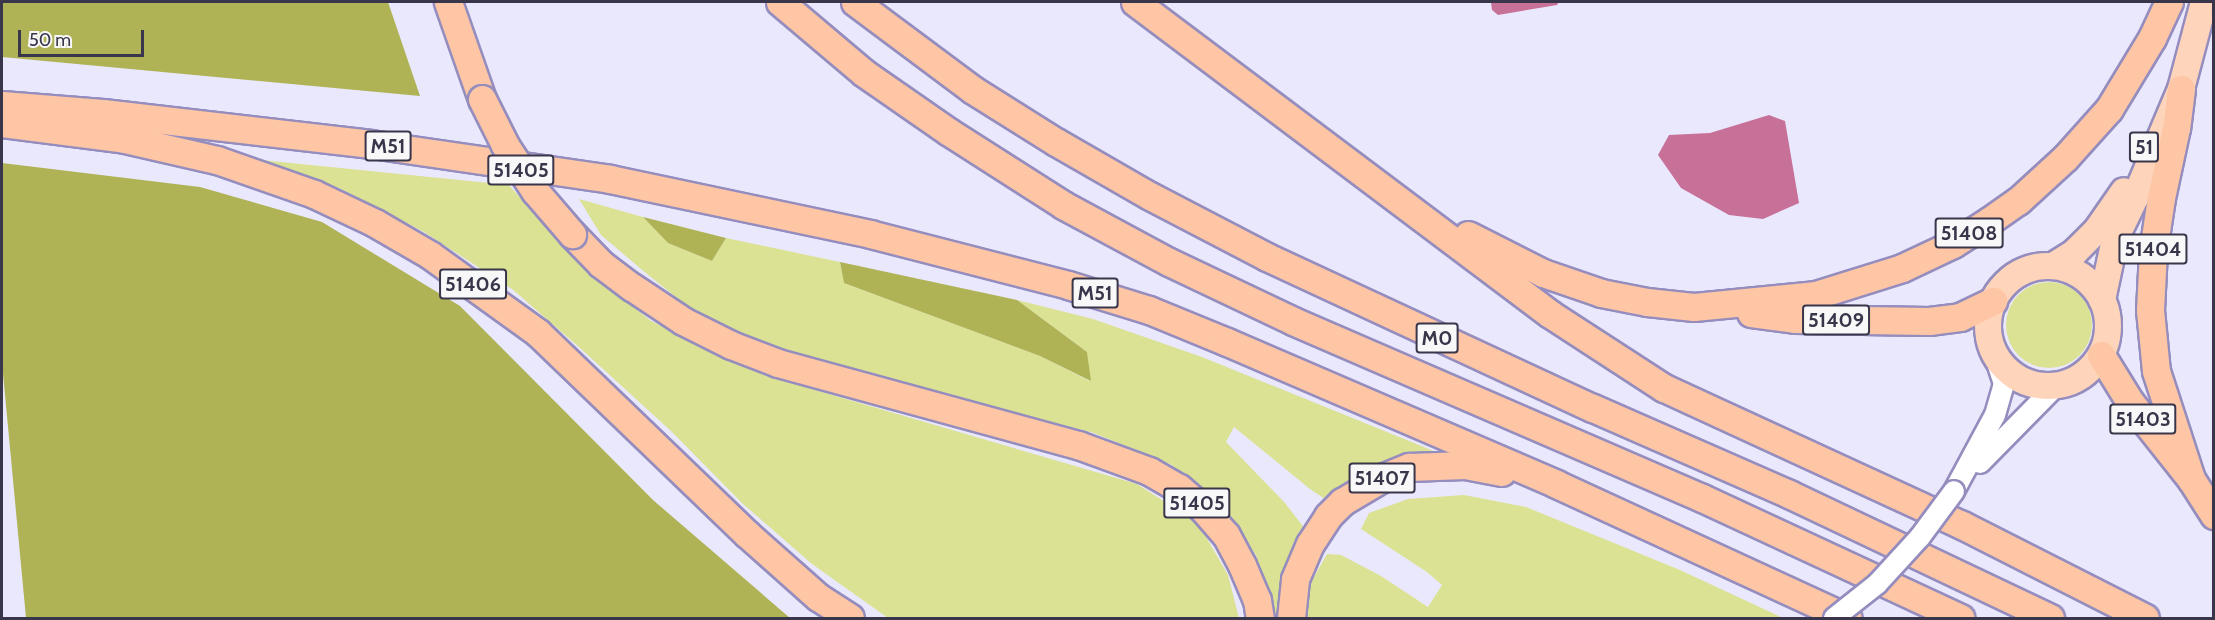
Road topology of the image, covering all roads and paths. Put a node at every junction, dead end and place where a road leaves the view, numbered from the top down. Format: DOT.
graph roads {
  1 [pos="448,2"];
  2 [pos="780,2"];
  3 [pos="855,2"];
  4 [pos="1135,2"];
  5 [pos="2169,2"];
  6 [pos="2191,2"];
  7 [pos="2204,2"];
  8 [pos="2181,89"];
  9 [pos="2,105"];
  10 [pos="2,123"];
  11 [pos="1393,195"];
  12 [pos="2053,266"];
  13 [pos="2102,300"];
  14 [pos="1993,301"];
  15 [pos="1711,307"];
  16 [pos="1994,354"];
  17 [pos="2101,356"];
  18 [pos="2056,386"];
  19 [pos="2191,479"];
  20 [pos="1556,484"];
  21 [pos="1954,491"];
  22 [pos="2214,515"];
  23 [pos="850,618"];
  24 [pos="1260,618"];
  25 [pos="1291,618"];
  26 [pos="1834,618"];
  27 [pos="1848,618"];
  28 [pos="1960,618"];
  29 [pos="2050,618"];
  30 [pos="2145,618"];
  1 -- 24 [label="highway, 51405, bridge"];
  2 -- 28 [label="highway, M0"];
  3 -- 29 [label="highway, M0"];
  4 -- 11 [label="highway"];
  5 -- 15 [label="highway, 51408"];
  6 -- 12 [label="main road, 51"];
  7 -- 8 [label="main road, 51"];
  8 -- 13 [label="main road, 51"];
  8 -- 19 [label="highway, 51404"];
  9 -- 20 [label="highway, M51"];
  10 -- 23 [label="highway, 51406"];
  11 -- 15 [label="highway, 51408"];
  11 -- 30 [label="highway"];
  12 -- 13 [label="main road"];
  12 -- 14 [label="main road, 51"];
  13 -- 17 [label="main road, 51"];
  14 -- 15 [label="highway, 51409"];
  14 -- 16 [label="main road"];
  16 -- 18 [label="main road"];
  16 -- 21 [label="street"];
  17 -- 18 [label="main road"];
  17 -- 19 [label="highway, 51403"];
  18 -- 21 [label="street"];
  19 -- 22 [label="highway, 51403"];
  20 -- 25 [label="highway, 51407"];
  20 -- 27 [label="highway"];
  21 -- 26 [label="street, bridge"];
}
